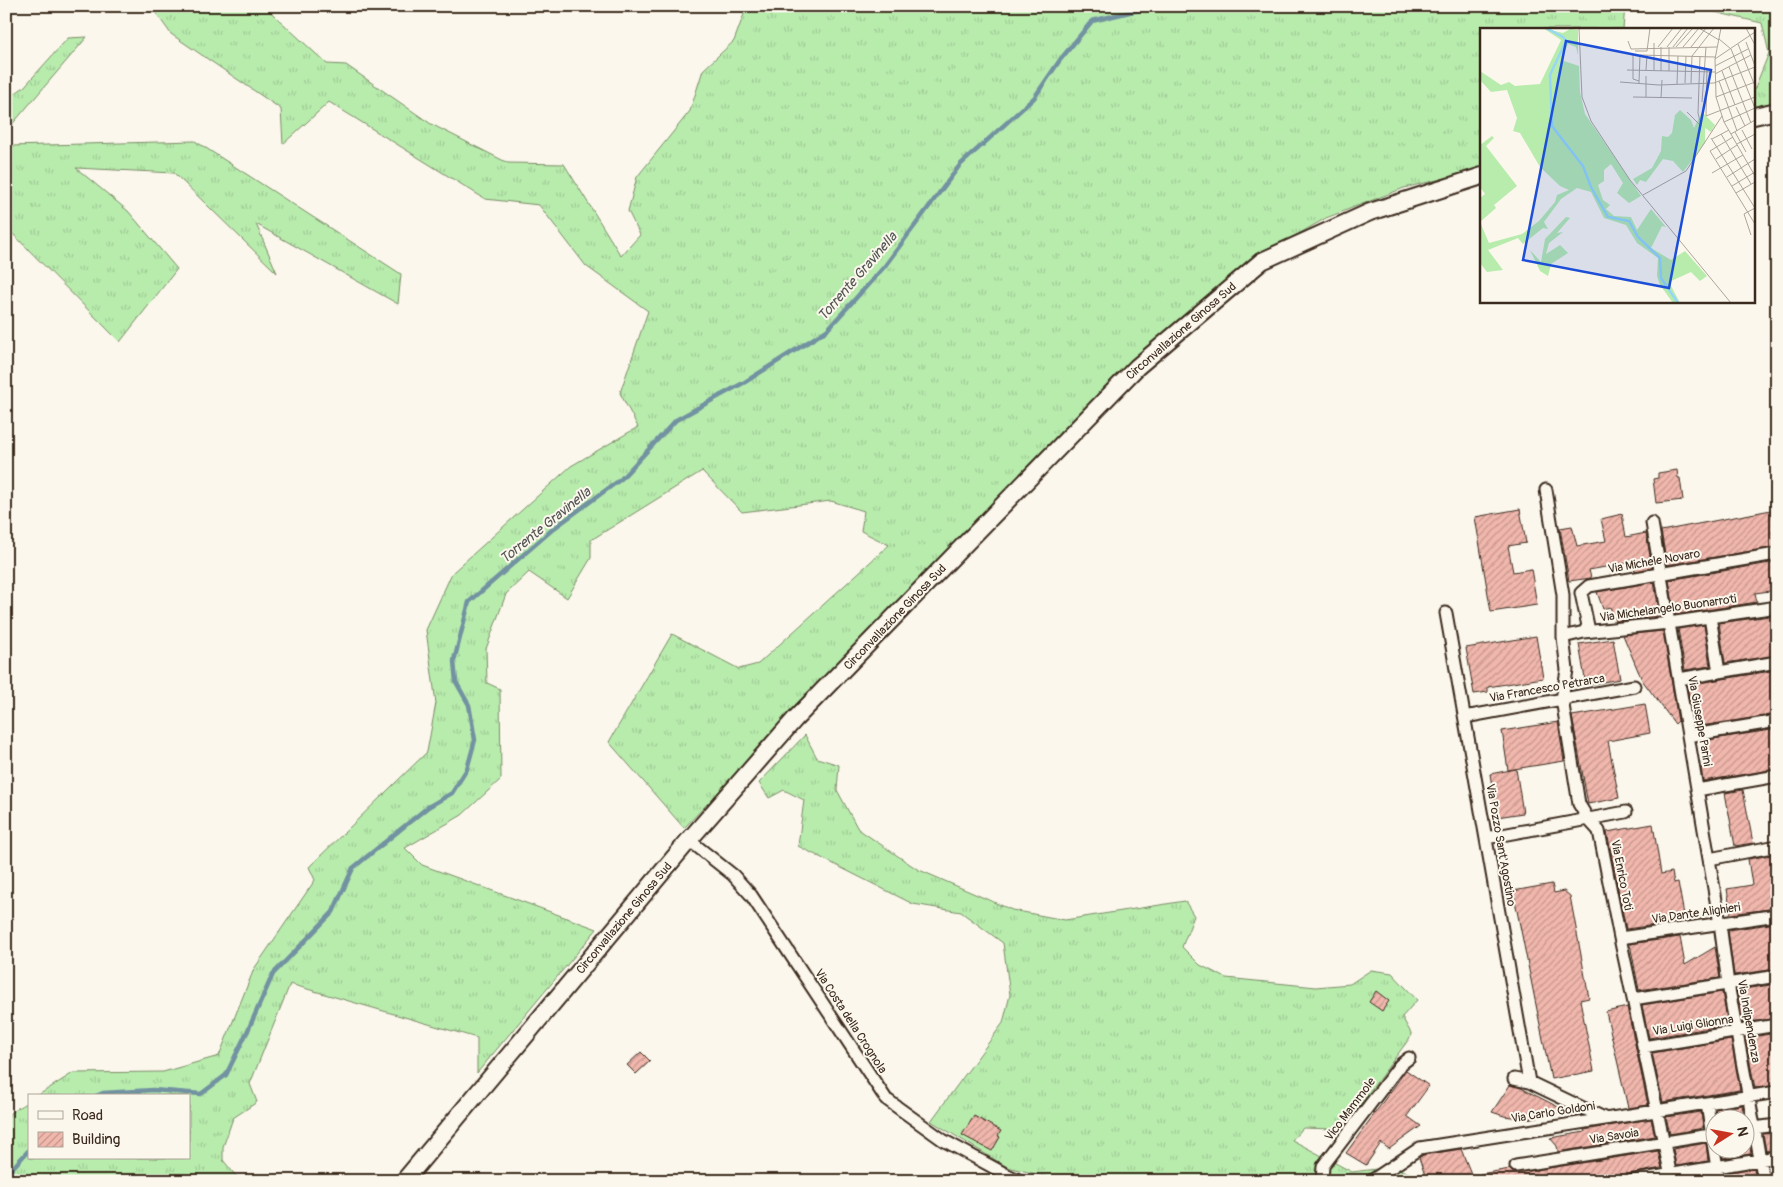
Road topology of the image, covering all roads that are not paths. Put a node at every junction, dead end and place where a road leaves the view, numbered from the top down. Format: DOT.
graph roads {
  1 [pos="1777,111"];
  2 [pos="1756,116"];
  3 [pos="1480,177"];
  4 [pos="1546,490"];
  5 [pos="1652,523"];
  6 [pos="1776,554"];
  7 [pos="1661,574"];
  8 [pos="1777,606"];
  9 [pos="1446,613"];
  10 [pos="1710,617"];
  11 [pos="1669,623"];
  12 [pos="1584,632"];
  13 [pos="1563,637"];
  14 [pos="1777,662"];
  15 [pos="1719,672"];
  16 [pos="1679,678"];
  17 [pos="1634,686"];
  18 [pos="1562,699"];
  19 [pos="1464,717"];
  20 [pos="1777,721"];
  21 [pos="1688,736"];
  22 [pos="1777,776"];
  23 [pos="1697,790"];
  24 [pos="1626,812"];
  25 [pos="1588,819"];
  26 [pos="1486,838"];
  27 [pos="689,840"];
  28 [pos="1777,846"];
  29 [pos="1709,859"];
  30 [pos="1777,915"];
  31 [pos="1720,924"];
  32 [pos="1620,938"];
  33 [pos="1777,976"];
  34 [pos="1728,984"];
  35 [pos="1633,999"];
  36 [pos="1777,1025"];
  37 [pos="1736,1032"];
  38 [pos="1643,1047"];
  39 [pos="1409,1058"];
  40 [pos="1514,1079"];
  41 [pos="1530,1082"];
  42 [pos="1777,1092"];
  43 [pos="1748,1097"];
  44 [pos="1707,1104"];
  45 [pos="1708,1110"];
  46 [pos="1749,1110"];
  47 [pos="1657,1112"];
  48 [pos="1604,1118"];
  49 [pos="1777,1124"];
  50 [pos="1756,1128"];
  51 [pos="1706,1136"];
  52 [pos="1664,1142"];
  53 [pos="1756,1148"];
  54 [pos="1777,1157"];
  55 [pos="1716,1160"];
  56 [pos="1760,1160"];
  57 [pos="1516,1166"];
  58 [pos="1717,1167"];
  59 [pos="1671,1178"];
  60 [pos="404,1181"];
  61 [pos="1021,1181"];
  62 [pos="1322,1181"];
  63 [pos="1371,1181"];
  64 [pos="1631,1181"];
  65 [pos="1719,1181"];
  66 [pos="1764,1181"];
  1 -- 2 [label="main road"];
  3 -- 27 [label="main road, Circonvallazione Ginosa Sud"];
  4 -- 13 [label="street, Via Enrico Toti"];
  5 -- 7 [label="street, Via Giuseppe Parini"];
  6 -- 7 [label="street, Via Michele Novaro"];
  7 -- 11 [label="street, Via Giuseppe Parini"];
  7 -- 12 [label="street, Via Michele Novaro"];
  8 -- 10 [label="street, Via Michelangelo Buonarroti"];
  9 -- 19 [label="street, Via Pozzo Sant'Agostino"];
  10 -- 11 [label="street, Via Michelangelo Buonarroti"];
  10 -- 15 [label="street"];
  11 -- 12 [label="street, Via Michelangelo Buonarroti"];
  11 -- 16 [label="street, Via Giuseppe Parini"];
  12 -- 13 [label="street, Via Michelangelo Buonarroti"];
  13 -- 18 [label="street, Via Enrico Toti"];
  14 -- 15 [label="street"];
  15 -- 16 [label="street"];
  16 -- 21 [label="street, Via Giuseppe Parini"];
  17 -- 18 [label="street, Via Francesco Petrarca"];
  18 -- 19 [label="street, Via Francesco Petrarca"];
  18 -- 25 [label="street, Via Enrico Toti"];
  19 -- 26 [label="street, Via Pozzo Sant'Agostino"];
  20 -- 21 [label="street"];
  21 -- 23 [label="street, Via Giuseppe Parini"];
  22 -- 23 [label="street"];
  23 -- 29 [label="street, Via Giuseppe Parini"];
  24 -- 25 [label="street"];
  25 -- 26 [label="street"];
  25 -- 32 [label="street, Via Enrico Toti"];
  26 -- 41 [label="street, Via Pozzo Sant'Agostino"];
  27 -- 60 [label="main road, Circonvallazione Ginosa Sud"];
  27 -- 61 [label="street, Via Costa della Crognola"];
  28 -- 29 [label="street"];
  29 -- 31 [label="street, Via Giuseppe Parini"];
  30 -- 31 [label="street, Via Dante Alighieri"];
  31 -- 32 [label="street, Via Dante Alighieri"];
  31 -- 34 [label="street, Via Indipendenza"];
  32 -- 35 [label="street, Via Enrico Toti"];
  33 -- 34 [label="street"];
  34 -- 35 [label="street"];
  34 -- 37 [label="street, Via Indipendenza"];
  35 -- 38 [label="street, Via Enrico Toti"];
  36 -- 37 [label="street, Via Luigi Glionna"];
  37 -- 38 [label="street, Via Luigi Glionna"];
  37 -- 43 [label="street, Via Indipendenza"];
  38 -- 47 [label="street, Via Enrico Toti"];
  39 -- 62 [label="street, Vico Mammole"];
  40 -- 41 [label="street"];
  41 -- 48 [label="street"];
  42 -- 43 [label="street, Via Carlo Goldoni"];
  43 -- 44 [label="street, Via Carlo Goldoni"];
  43 -- 46 [label="street, Via Indipendenza"];
  44 -- 45 [label="street"];
  44 -- 47 [label="street, Via Carlo Goldoni"];
  47 -- 48 [label="street, Via Carlo Goldoni"];
  47 -- 52 [label="street, Via Enrico Toti"];
  48 -- 63 [label="street, Via Carlo Goldoni"];
  49 -- 50 [label="street"];
  51 -- 52 [label="street, Via Savoia"];
  52 -- 57 [label="street, Via Savoia"];
  52 -- 59 [label="street, Via Enrico Toti"];
  53 -- 56 [label="street, Via Indipendenza"];
  54 -- 56 [label="street"];
  55 -- 58 [label="street"];
  56 -- 58 [label="street"];
  56 -- 66 [label="street, Via Indipendenza"];
  58 -- 59 [label="street"];
  58 -- 65 [label="street"];
  59 -- 64 [label="street"];
}
